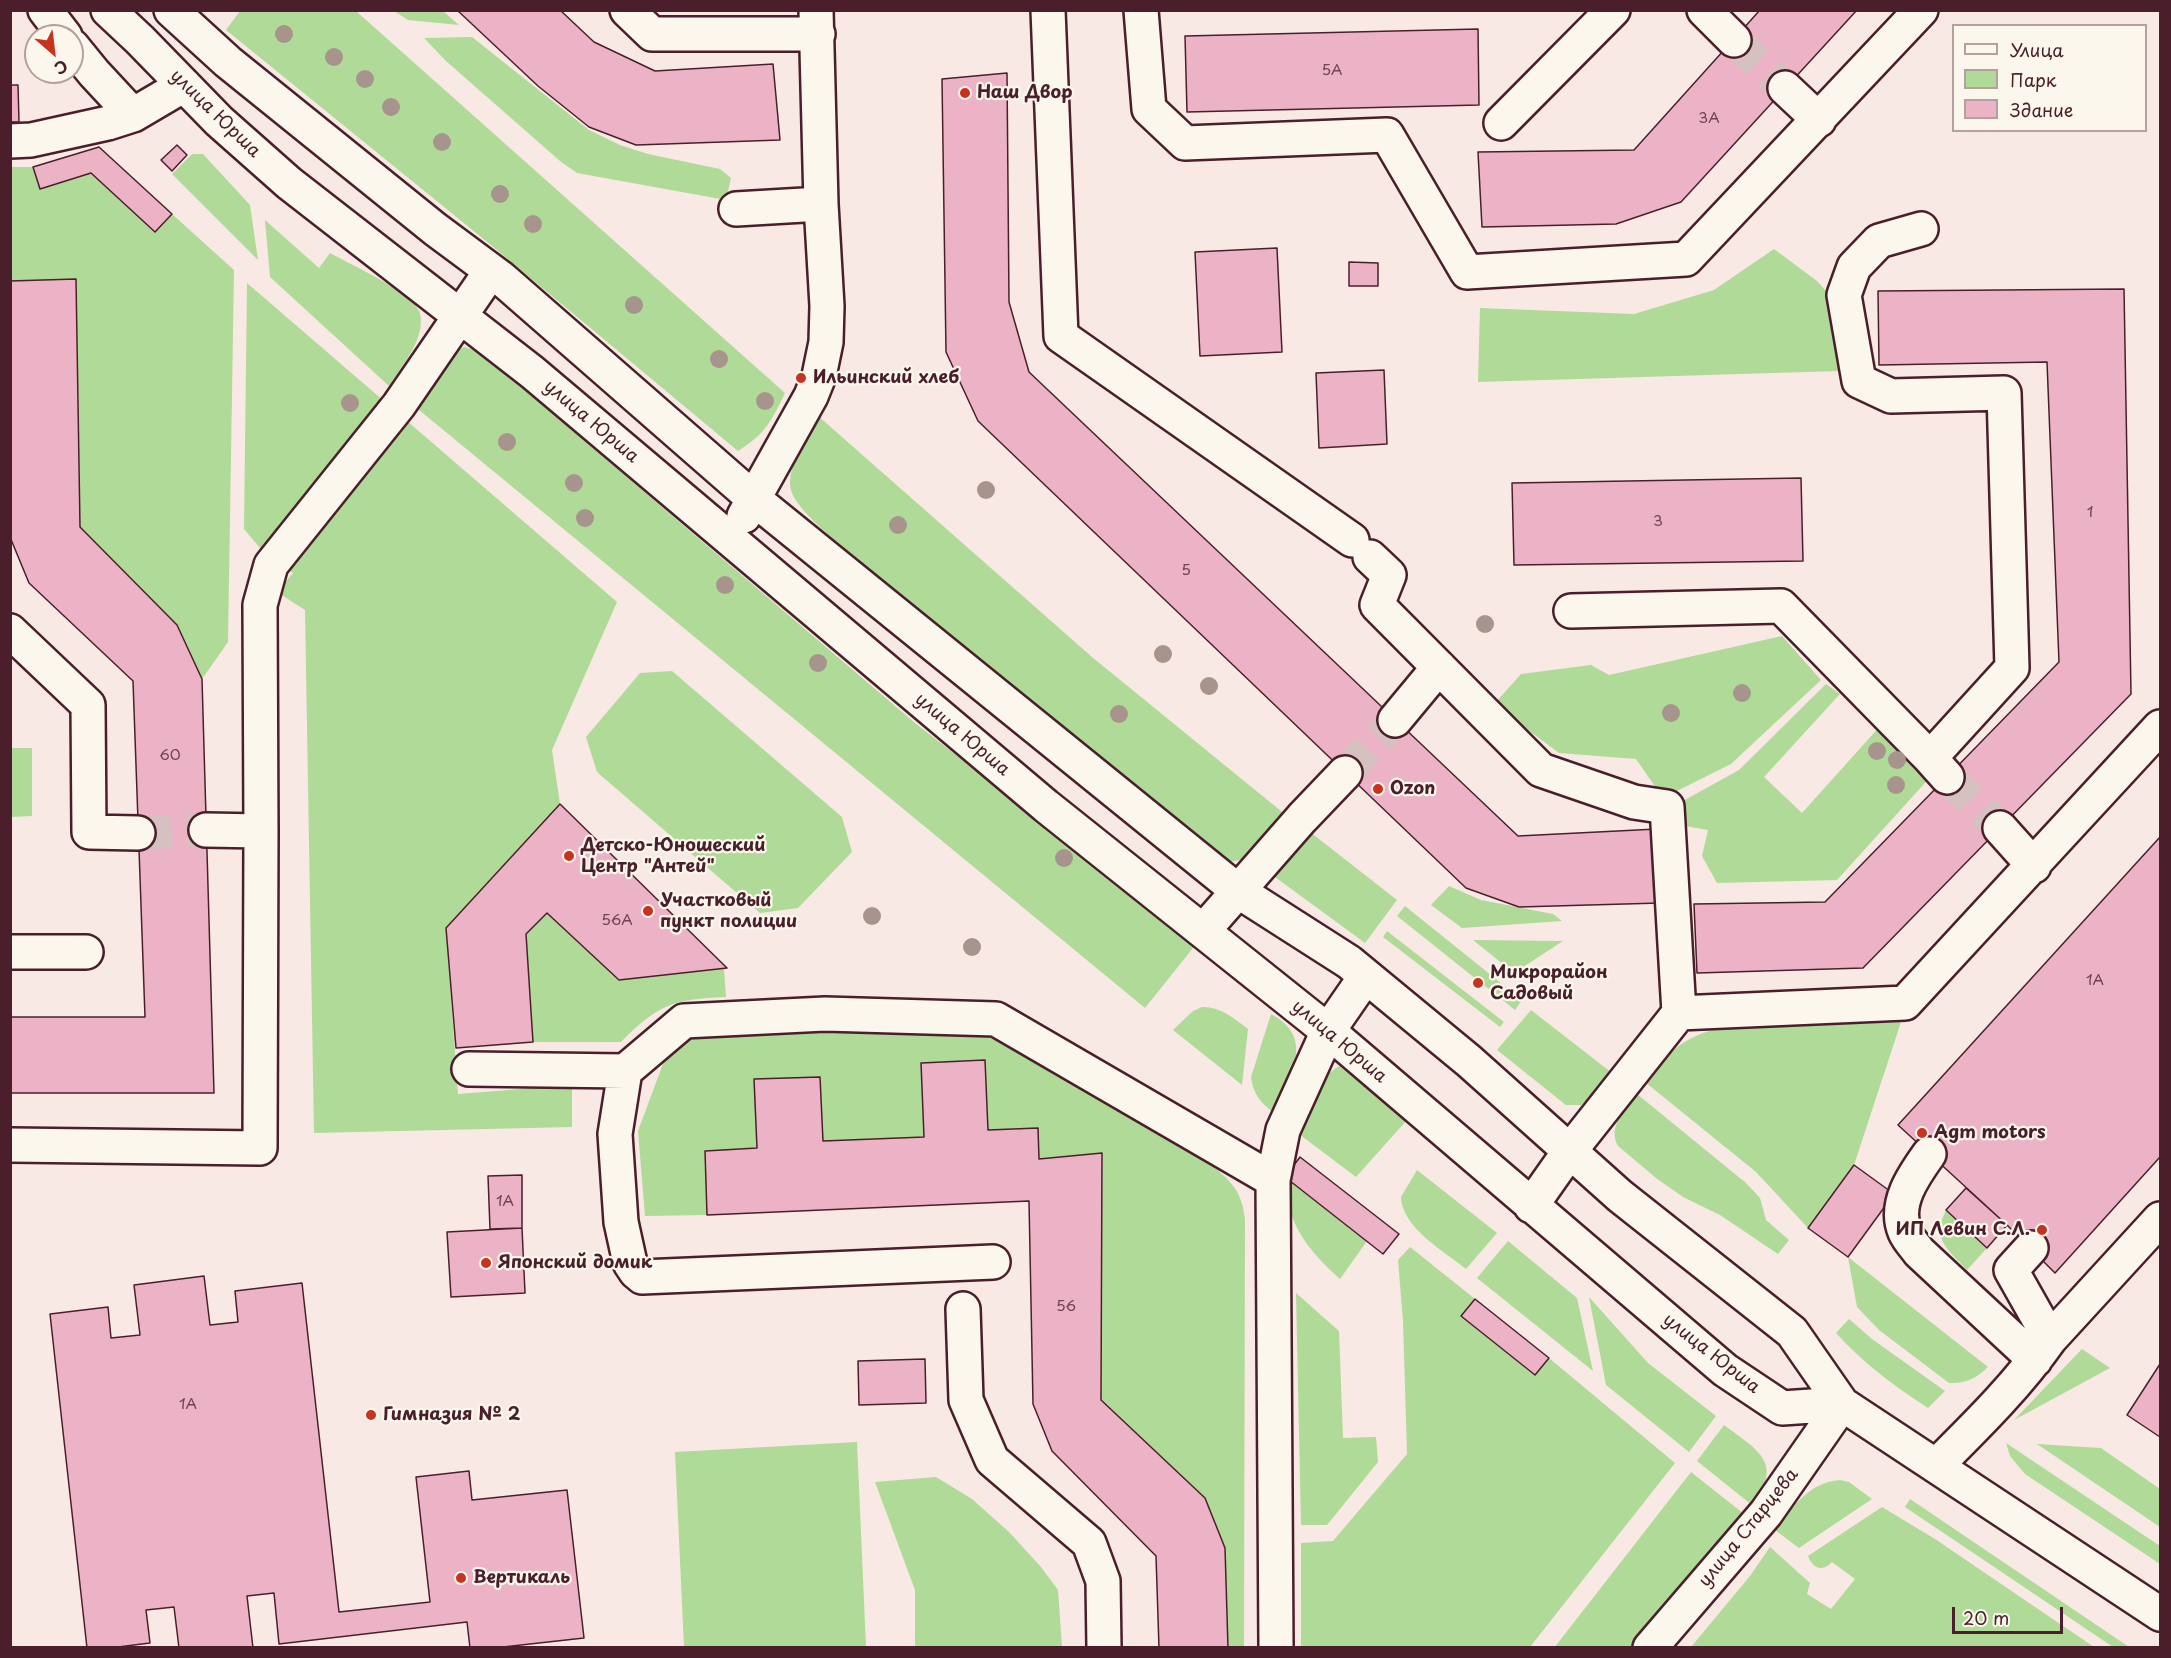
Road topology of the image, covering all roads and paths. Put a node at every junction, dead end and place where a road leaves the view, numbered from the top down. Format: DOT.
graph roads {
  1 [pos="45,10"];
  2 [pos="108,10"];
  3 [pos="171,10"];
  4 [pos="627,10"];
  5 [pos="1048,10"];
  6 [pos="1141,10"];
  7 [pos="1613,10"];
  8 [pos="1704,10"];
  9 [pos="1922,10"];
  10 [pos="817,22"];
  11 [pos="55,24"];
  12 [pos="1734,40"];
  13 [pos="84,60"];
  14 [pos="184,85"];
  15 [pos="1785,88"];
  16 [pos="133,115"];
  17 [pos="1819,120"];
  18 [pos="1501,123"];
  19 [pos="10,141"];
  20 [pos="821,204"];
  21 [pos="736,209"];
  22 [pos="1921,229"];
  23 [pos="491,271"];
  24 [pos="460,315"];
  25 [pos="754,499"];
  26 [pos="730,538"];
  27 [pos="1571,611"];
  28 [pos="10,631"];
  29 [pos="1439,666"];
  30 [pos="1395,720"];
  31 [pos="2160,728"];
  32 [pos="1345,773"];
  33 [pos="2001,828"];
  34 [pos="206,830"];
  35 [pos="261,831"];
  36 [pos="138,833"];
  37 [pos="2034,866"];
  38 [pos="1238,891"];
  39 [pos="1203,932"];
  40 [pos="10,952"];
  41 [pos="86,952"];
  42 [pos="1366,976"];
  43 [pos="1680,1013"];
  44 [pos="1328,1031"];
  45 [pos="469,1069"];
  46 [pos="625,1071"];
  47 [pos="10,1145"];
  48 [pos="1569,1152"];
  49 [pos="1929,1154"];
  50 [pos="1272,1180"];
  51 [pos="1531,1206"];
  52 [pos="2160,1219"];
  53 [pos="2031,1248"];
  54 [pos="993,1262"];
  55 [pos="963,1309"];
  56 [pos="2042,1349"];
  57 [pos="1842,1404"];
  58 [pos="1936,1466"];
  59 [pos="2160,1614"];
  60 [pos="1104,1647"];
  61 [pos="1276,1647"];
  62 [pos="1650,1647"];
  1 -- 11 [label="street"];
  2 -- 14 [label="street, улица Юрша"];
  3 -- 23 [label="street"];
  4 -- 10 [label="street"];
  5 -- 29 [label="street"];
  6 -- 17 [label="street"];
  7 -- 18 [label="street"];
  8 -- 12 [label="street"];
  9 -- 17 [label="street"];
  10 -- 20 [label="street"];
  13 -- 16 [label="street"];
  14 -- 16 [label="street"];
  14 -- 24 [label="street, улица Юрша"];
  15 -- 17 [label="street"];
  16 -- 19 [label="street"];
  20 -- 21 [label="street"];
  20 -- 25 [label="street"];
  22 -- 27 [label="street"];
  23 -- 24 [label="street"];
  23 -- 25 [label="street"];
  24 -- 26 [label="street, улица Юрша"];
  24 -- 35 [label="street"];
  25 -- 26 [label="street"];
  25 -- 38 [label="street"];
  26 -- 39 [label="street, улица Юрша"];
  28 -- 36 [label="street"];
  29 -- 30 [label="street"];
  29 -- 43 [label="street"];
  31 -- 37 [label="street"];
  32 -- 38 [label="street"];
  33 -- 37 [label="street"];
  34 -- 35 [label="street"];
  35 -- 47 [label="street"];
  37 -- 43 [label="street"];
  38 -- 39 [label="street"];
  38 -- 42 [label="street"];
  39 -- 44 [label="street, улица Юрша"];
  40 -- 41 [label="street"];
  42 -- 44 [label="street"];
  42 -- 48 [label="street"];
  43 -- 48 [label="street"];
  44 -- 50 [label="street"];
  44 -- 51 [label="street, улица Юрша"];
  45 -- 46 [label="street"];
  46 -- 50 [label="street"];
  46 -- 54 [label="street"];
  48 -- 51 [label="street"];
  48 -- 57 [label="street"];
  49 -- 56 [label="street"];
  50 -- 61 [label="street"];
  51 -- 57 [label="street, улица Юрша"];
  52 -- 56 [label="street"];
  53 -- 56 [label="street"];
  55 -- 60 [label="street"];
  56 -- 58 [label="street"];
  57 -- 58 [label="street"];
  57 -- 62 [label="street, улица Старцева"];
  58 -- 59 [label="street"];
}
